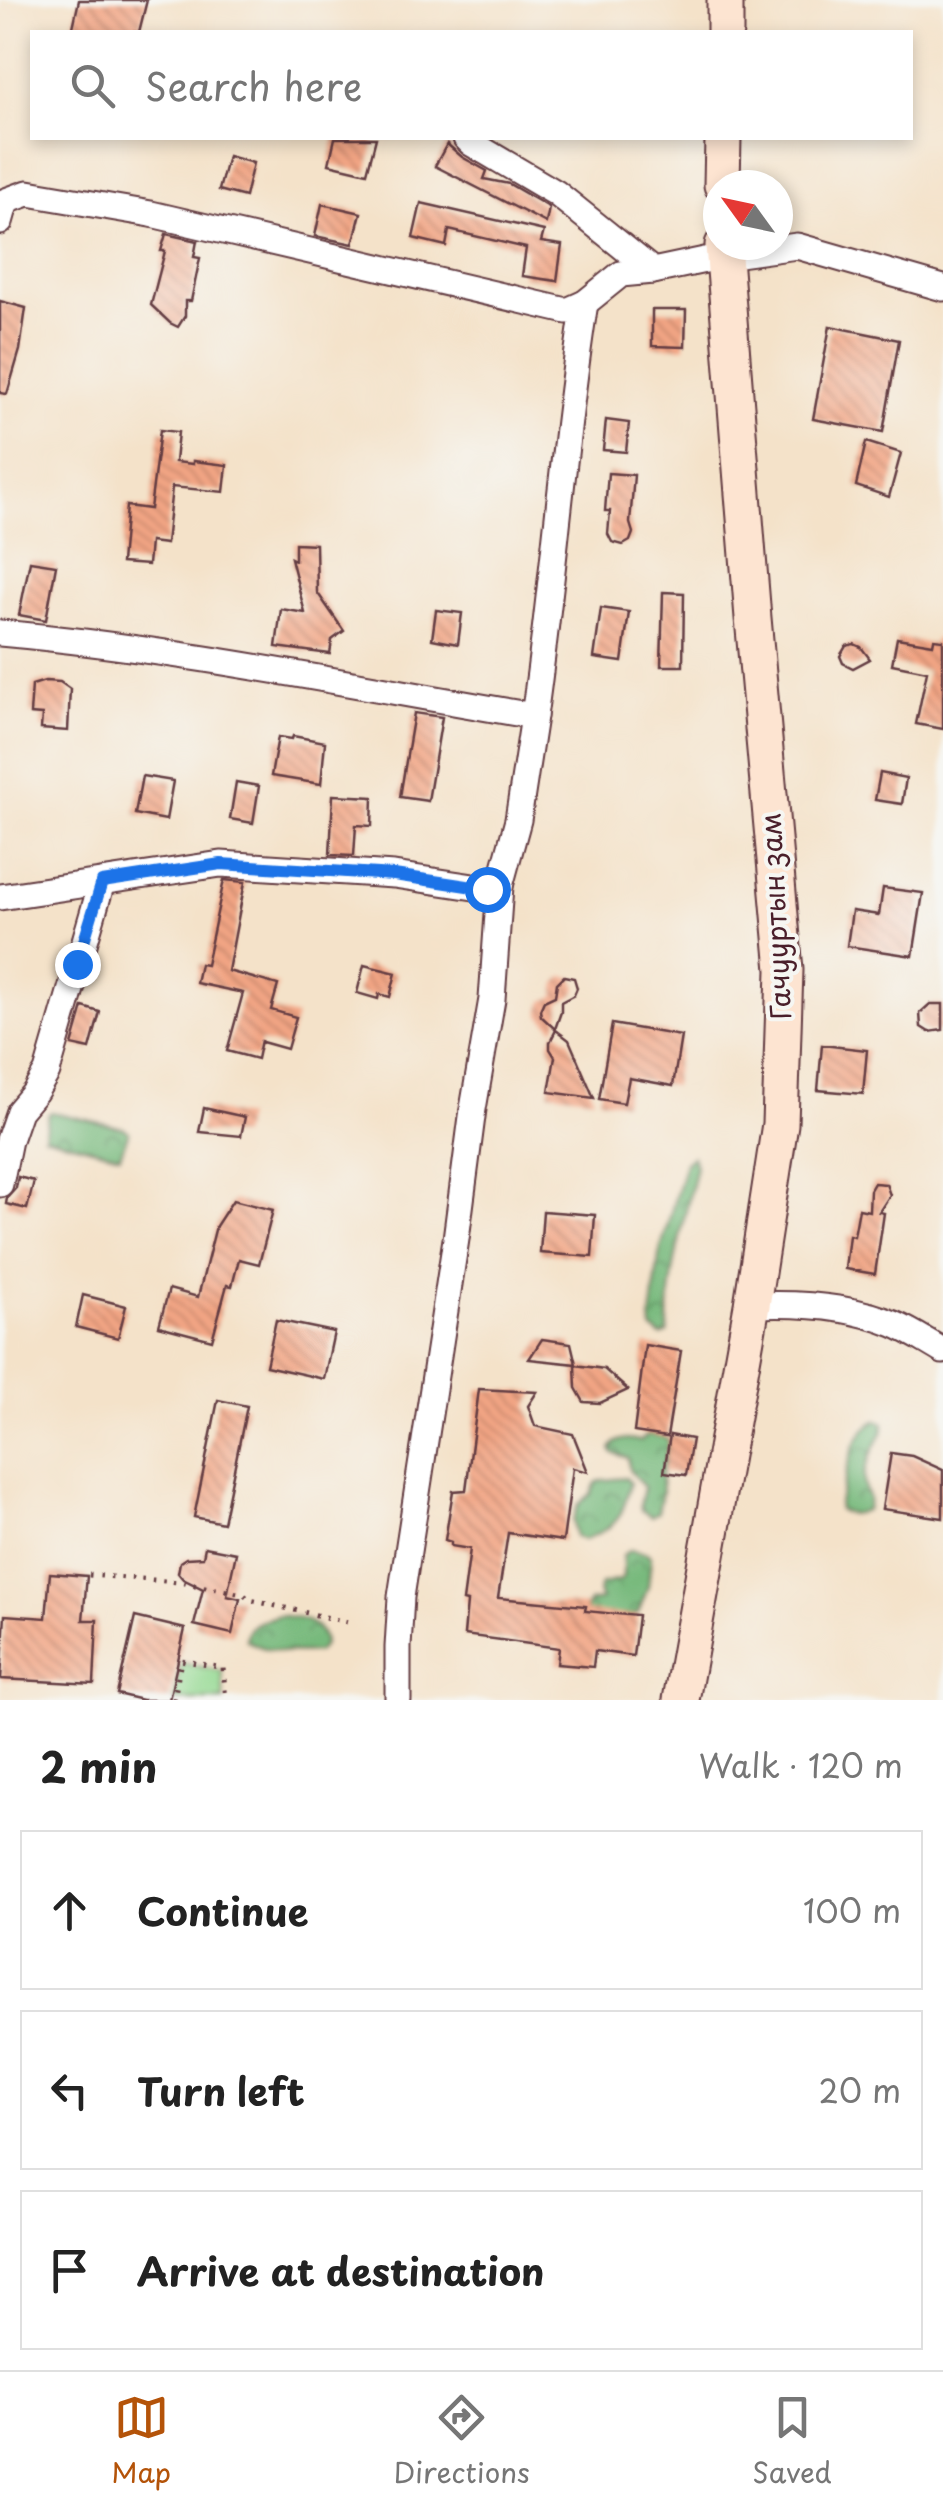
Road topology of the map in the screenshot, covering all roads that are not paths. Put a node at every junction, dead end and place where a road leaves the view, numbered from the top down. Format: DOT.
graph roads {
  1 [pos="726,0"];
  2 [pos="725,30"];
  3 [pos="468,140"];
  4 [pos="722,140"];
  5 [pos="722,170"];
  6 [pos="0,222"];
  7 [pos="793,246"];
  8 [pos="703,257"];
  9 [pos="724,260"];
  10 [pos="653,271"];
  11 [pos="943,288"];
  12 [pos="585,304"];
  13 [pos="0,634"];
  14 [pos="534,716"];
  15 [pos="102,882"];
  16 [pos="500,886"];
  17 [pos="0,897"];
  18 [pos="0,1184"];
  19 [pos="752,1305"];
  20 [pos="943,1352"];
  21 [pos="398,1700"];
  22 [pos="681,1700"];
  1 -- 2 [label="main road"];
  3 -- 10 [label="street"];
  4 -- 5 [label="main road"];
  6 -- 12 [label="street"];
  7 -- 11 [label="street"];
  8 -- 10 [label="street"];
  9 -- 19 [label="main road, Гачууртын зам"];
  10 -- 12 [label="street"];
  12 -- 14 [label="street"];
  13 -- 14 [label="street"];
  14 -- 16 [label="street"];
  15 -- 16 [label="street"];
  15 -- 17 [label="street"];
  15 -- 18 [label="street"];
  16 -- 21 [label="street"];
  19 -- 20 [label="street"];
  19 -- 22 [label="main road, Гачууртын зам"];
}
